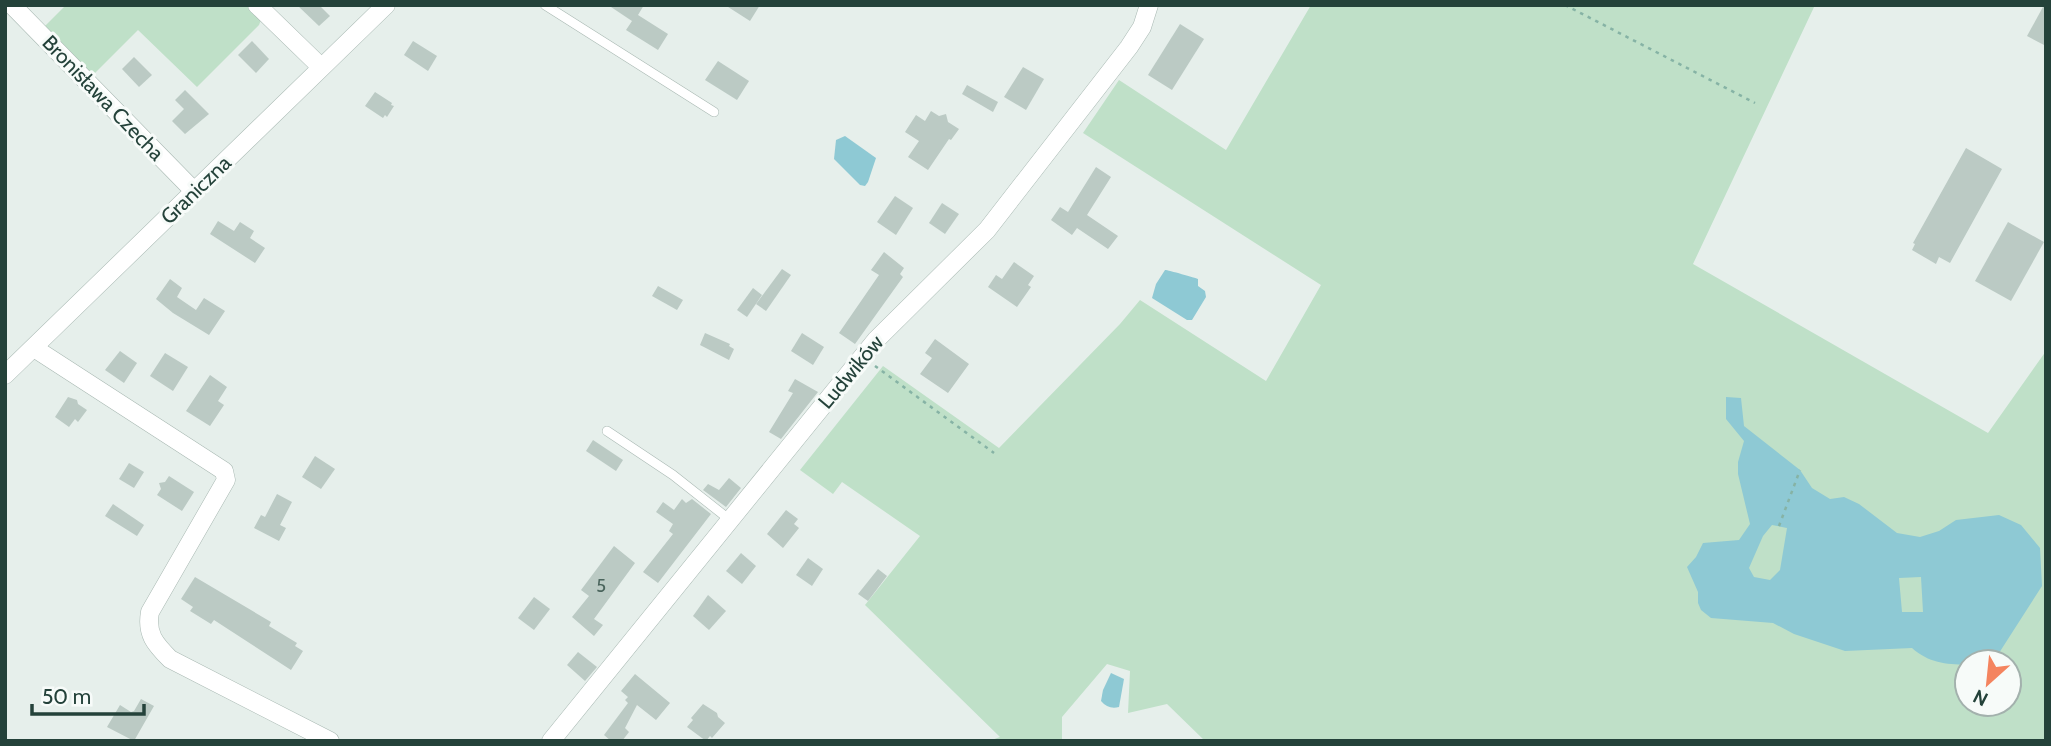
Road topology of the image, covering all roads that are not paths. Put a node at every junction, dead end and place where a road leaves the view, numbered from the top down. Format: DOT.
graph roads {
  1 [pos="12,5"];
  2 [pos="257,5"];
  3 [pos="386,5"];
  4 [pos="545,5"];
  5 [pos="1149,5"];
  6 [pos="321,67"];
  7 [pos="714,112"];
  8 [pos="194,191"];
  9 [pos="34,348"];
  10 [pos="5,375"];
  11 [pos="607,432"];
  12 [pos="730,520"];
  13 [pos="330,741"];
  14 [pos="551,741"];
  1 -- 8 [label="street, Bronisława Czecha"];
  2 -- 6 [label="street"];
  3 -- 6 [label="street, Graniczna"];
  4 -- 7 [label="lane"];
  5 -- 12 [label="street, Ludwików"];
  6 -- 8 [label="street, Graniczna"];
  8 -- 9 [label="street, Graniczna"];
  9 -- 10 [label="street, Graniczna"];
  9 -- 13 [label="street"];
  11 -- 12 [label="lane"];
  12 -- 14 [label="street, Ludwików"];
}
